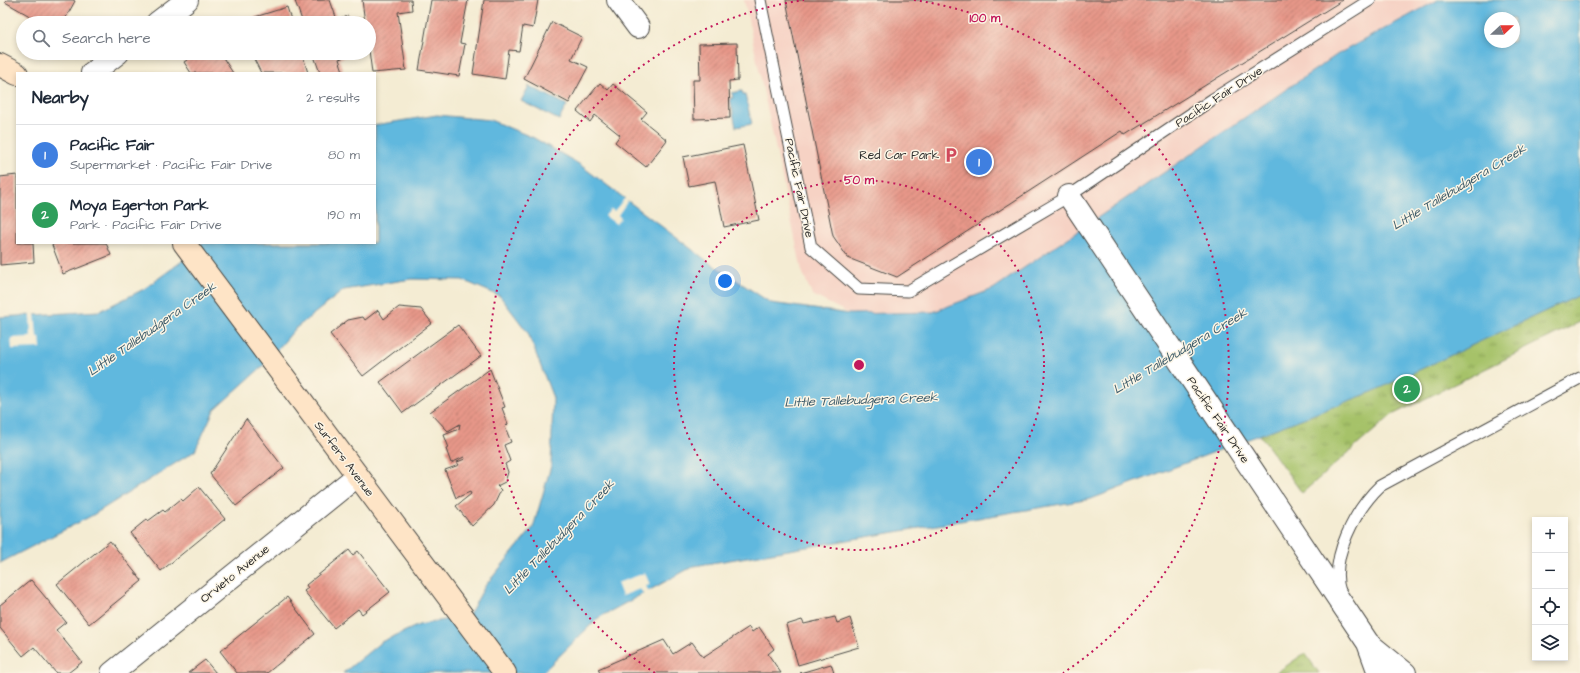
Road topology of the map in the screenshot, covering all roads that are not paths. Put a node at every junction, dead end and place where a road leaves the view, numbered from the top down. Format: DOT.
graph roads {
  1 [pos="187,0"];
  2 [pos="618,0"];
  3 [pos="760,0"];
  4 [pos="1370,0"];
  5 [pos="166,16"];
  6 [pos="638,26"];
  7 [pos="109,60"];
  8 [pos="0,65"];
  9 [pos="93,72"];
  10 [pos="16,73"];
  11 [pos="1069,196"];
  12 [pos="185,244"];
  13 [pos="1580,378"];
  14 [pos="357,476"];
  15 [pos="1344,608"];
  16 [pos="1368,643"];
  17 [pos="112,673"];
  18 [pos="505,673"];
  19 [pos="1379,673"];
  20 [pos="1405,673"];
  1 -- 5 [label="street"];
  2 -- 6 [label="street"];
  3 -- 11 [label="lane, Pacific Fair Drive"];
  4 -- 11 [label="lane, Pacific Fair Drive"];
  7 -- 9 [label="street"];
  8 -- 10 [label="street"];
  11 -- 15 [label="street, Pacific Fair Drive"];
  12 -- 14 [label="street, Surfers Avenue"];
  13 -- 15 [label="lane"];
  14 -- 17 [label="street, Orvieto Avenue"];
  14 -- 18 [label="street, Surfers Avenue"];
  15 -- 16 [label="street, Pacific Fair Drive"];
  16 -- 19 [label="street, Pacific Fair Drive"];
  16 -- 20 [label="street, Pacific Fair Drive"];
}
